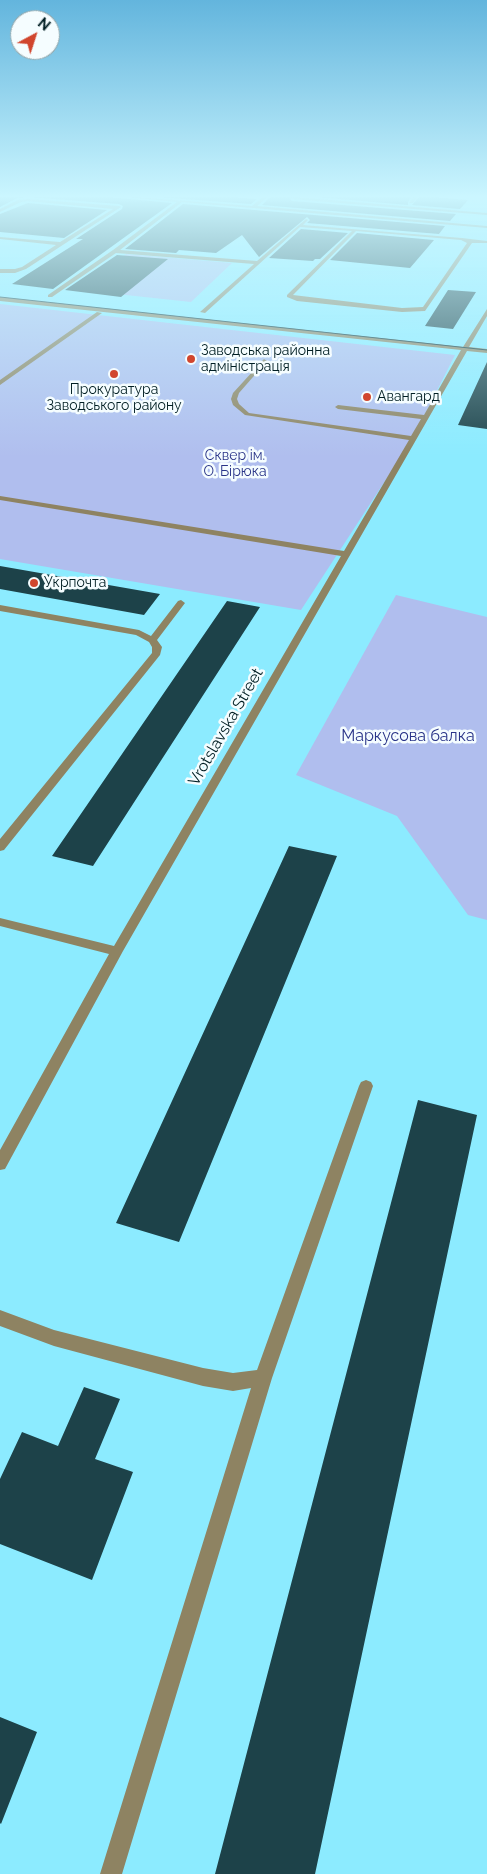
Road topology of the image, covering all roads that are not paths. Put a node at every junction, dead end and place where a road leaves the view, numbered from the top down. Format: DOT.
graph roads {
  1 [pos="70,282"];
  2 [pos="235,282"];
  3 [pos="303,282"];
  4 [pos="443,282"];
  5 [pos="40,295"];
  6 [pos="50,296"];
  7 [pos="59,297"];
  8 [pos="0,299"];
  9 [pos="193,311"];
  10 [pos="487,311"];
  11 [pos="202,312"];
  12 [pos="99,313"];
  13 [pos="212,313"];
  14 [pos="468,343"];
  15 [pos="487,351"];
  16 [pos="264,361"];
  17 [pos="0,382"];
  18 [pos="338,407"];
  19 [pos="425,418"];
  20 [pos="413,438"];
  21 [pos="0,498"];
  22 [pos="346,554"];
  23 [pos="181,603"];
  24 [pos="0,608"];
  25 [pos="152,640"];
  26 [pos="0,847"];
  27 [pos="0,922"];
  28 [pos="117,951"];
  29 [pos="366,1086"];
  30 [pos="0,1164"];
  31 [pos="0,1318"];
  32 [pos="263,1378"];
  33 [pos="111,1874"];
  1 -- 6 [label="street"];
  2 -- 11 [label="street"];
  3 -- 4 [label="street"];
  5 -- 6 [label="street"];
  6 -- 7 [label="street"];
  8 -- 14 [label="street"];
  9 -- 11 [label="street"];
  10 -- 14 [label="street, Vrotslavska Street"];
  11 -- 13 [label="street"];
  12 -- 17 [label="street"];
  14 -- 15 [label="street"];
  14 -- 19 [label="street, Vrotslavska Street"];
  16 -- 20 [label="street"];
  18 -- 19 [label="street"];
  19 -- 20 [label="street, Vrotslavska Street"];
  20 -- 22 [label="street, Vrotslavska Street"];
  21 -- 22 [label="street"];
  22 -- 28 [label="street, Vrotslavska Street"];
  23 -- 25 [label="street"];
  24 -- 25 [label="street"];
  25 -- 26 [label="street"];
  27 -- 28 [label="street"];
  28 -- 30 [label="street, Vrotslavska Street"];
  29 -- 32 [label="street"];
  31 -- 32 [label="street"];
  32 -- 33 [label="street"];
}
